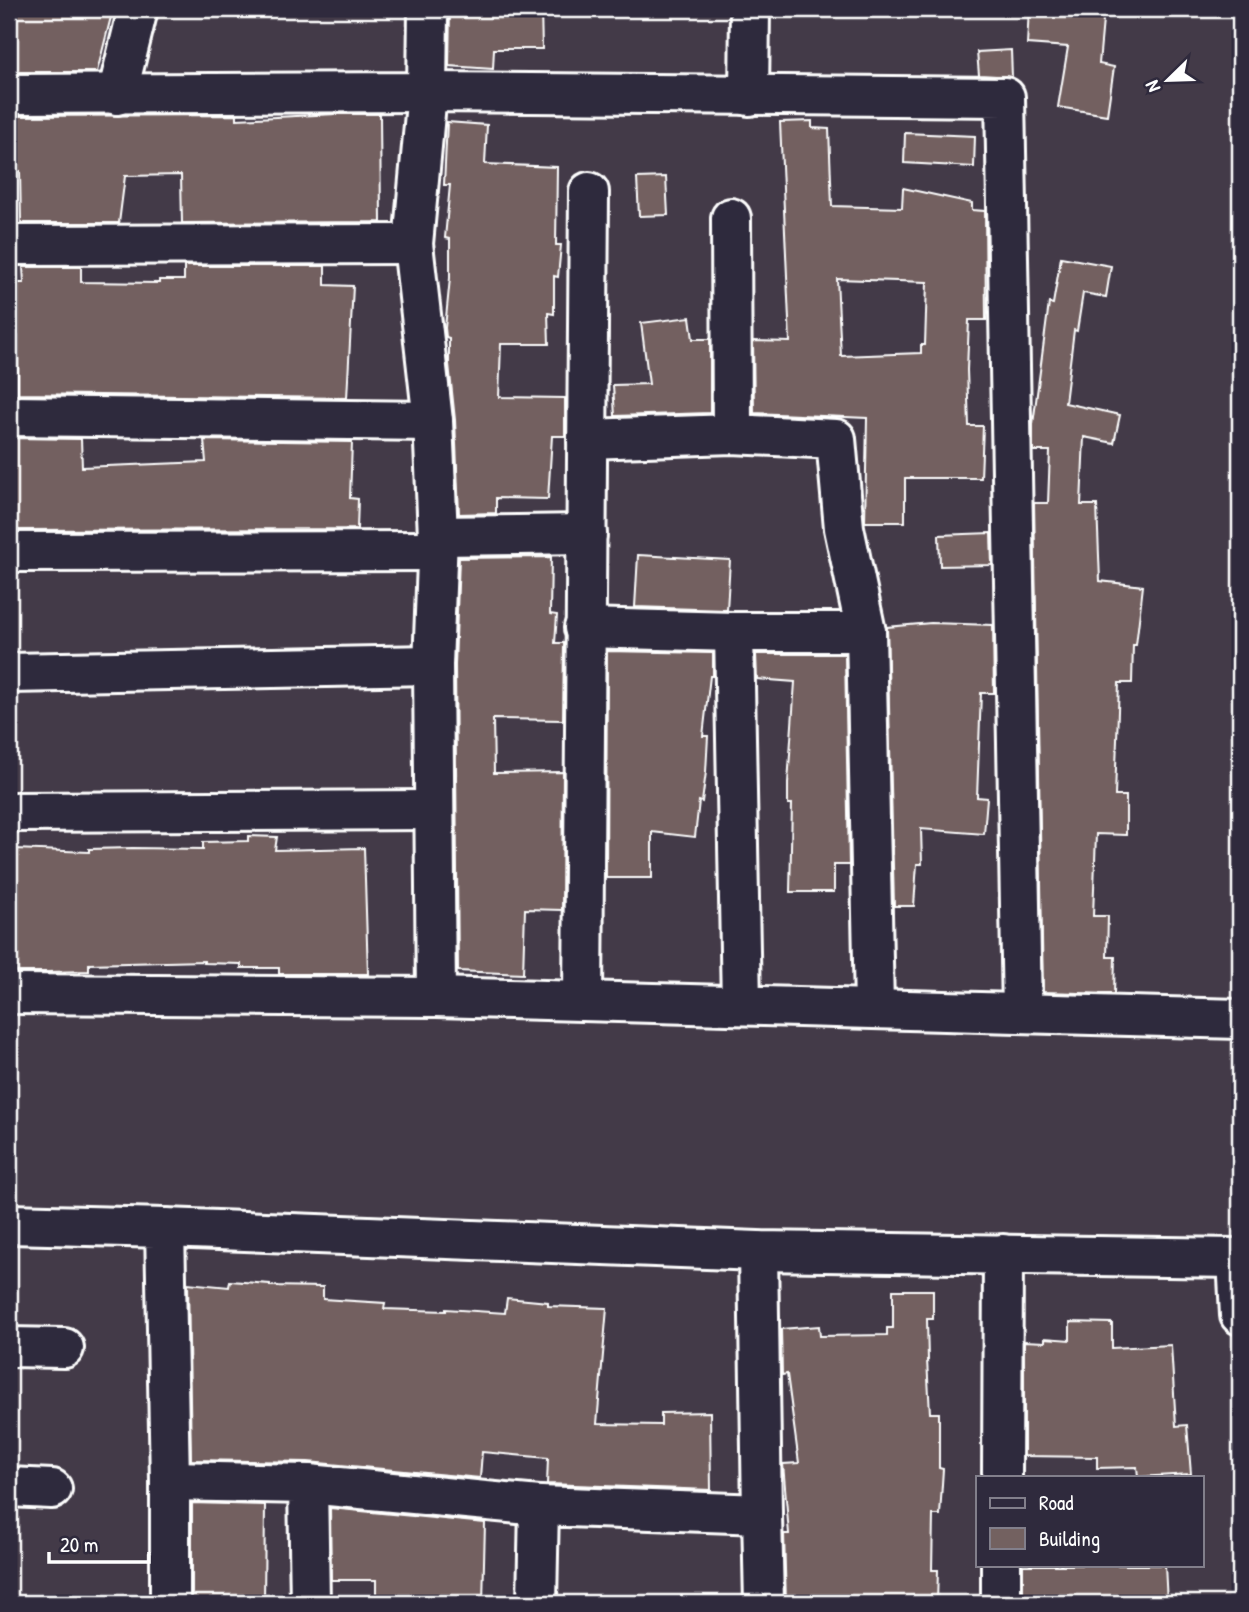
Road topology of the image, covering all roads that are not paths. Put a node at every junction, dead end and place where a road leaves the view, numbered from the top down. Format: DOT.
graph roads {
  1 [pos="138,9"];
  2 [pos="428,9"];
  3 [pos="750,9"];
  4 [pos="427,92"];
  5 [pos="9,94"];
  6 [pos="117,95"];
  7 [pos="749,96"];
  8 [pos="589,192"];
  9 [pos="731,218"];
  10 [pos="413,244"];
  11 [pos="9,245"];
  12 [pos="9,416"];
  13 [pos="433,421"];
  14 [pos="732,434"];
  15 [pos="586,439"];
  16 [pos="587,534"];
  17 [pos="438,544"];
  18 [pos="9,552"];
  19 [pos="584,628"];
  20 [pos="734,632"];
  21 [pos="866,632"];
  22 [pos="433,666"];
  23 [pos="9,673"];
  24 [pos="434,810"];
  25 [pos="9,812"];
  26 [pos="9,994"];
  27 [pos="436,997"];
  28 [pos="583,1001"];
  29 [pos="741,1004"];
  30 [pos="874,1007"];
  31 [pos="1021,1013"];
  32 [pos="1240,1019"];
  33 [pos="9,1224"];
  34 [pos="165,1228"];
  35 [pos="758,1251"];
  36 [pos="1003,1254"];
  37 [pos="1238,1258"];
  38 [pos="1240,1315"];
  39 [pos="9,1347"];
  40 [pos="64,1348"];
  41 [pos="1002,1476"];
  42 [pos="170,1481"];
  43 [pos="308,1484"];
  44 [pos="9,1487"];
  45 [pos="52,1489"];
  46 [pos="539,1506"];
  47 [pos="762,1514"];
  48 [pos="1002,1566"];
  49 [pos="170,1603"];
  50 [pos="310,1603"];
  51 [pos="537,1603"];
  52 [pos="764,1603"];
  53 [pos="1001,1603"];
  1 -- 6 [label="street"];
  2 -- 4 [label="street"];
  3 -- 7 [label="street"];
  4 -- 6 [label="street"];
  4 -- 7 [label="street"];
  4 -- 10 [label="street"];
  5 -- 6 [label="street"];
  7 -- 31 [label="street"];
  8 -- 15 [label="street"];
  9 -- 14 [label="street"];
  10 -- 11 [label="street"];
  10 -- 13 [label="street"];
  12 -- 13 [label="street"];
  13 -- 17 [label="street"];
  14 -- 15 [label="street"];
  14 -- 21 [label="street"];
  15 -- 16 [label="street"];
  16 -- 17 [label="street"];
  16 -- 19 [label="street"];
  17 -- 18 [label="street"];
  17 -- 22 [label="street"];
  19 -- 20 [label="street"];
  19 -- 28 [label="street"];
  20 -- 21 [label="street"];
  20 -- 29 [label="street"];
  21 -- 30 [label="street"];
  22 -- 23 [label="street"];
  22 -- 24 [label="street"];
  24 -- 25 [label="street"];
  24 -- 27 [label="street"];
  26 -- 27 [label="street"];
  27 -- 28 [label="street"];
  28 -- 29 [label="street"];
  29 -- 30 [label="street"];
  30 -- 31 [label="street"];
  31 -- 32 [label="street"];
  33 -- 34 [label="street"];
  34 -- 35 [label="street"];
  34 -- 42 [label="street"];
  35 -- 36 [label="street"];
  35 -- 47 [label="street"];
  36 -- 37 [label="street"];
  36 -- 41 [label="street"];
  37 -- 38 [label="street"];
  39 -- 40 [label="street"];
  42 -- 43 [label="street"];
  42 -- 49 [label="street"];
  43 -- 46 [label="street"];
  43 -- 50 [label="street"];
  44 -- 45 [label="street"];
  46 -- 47 [label="street"];
  46 -- 51 [label="street"];
  47 -- 52 [label="street"];
  48 -- 53 [label="street"];
}
